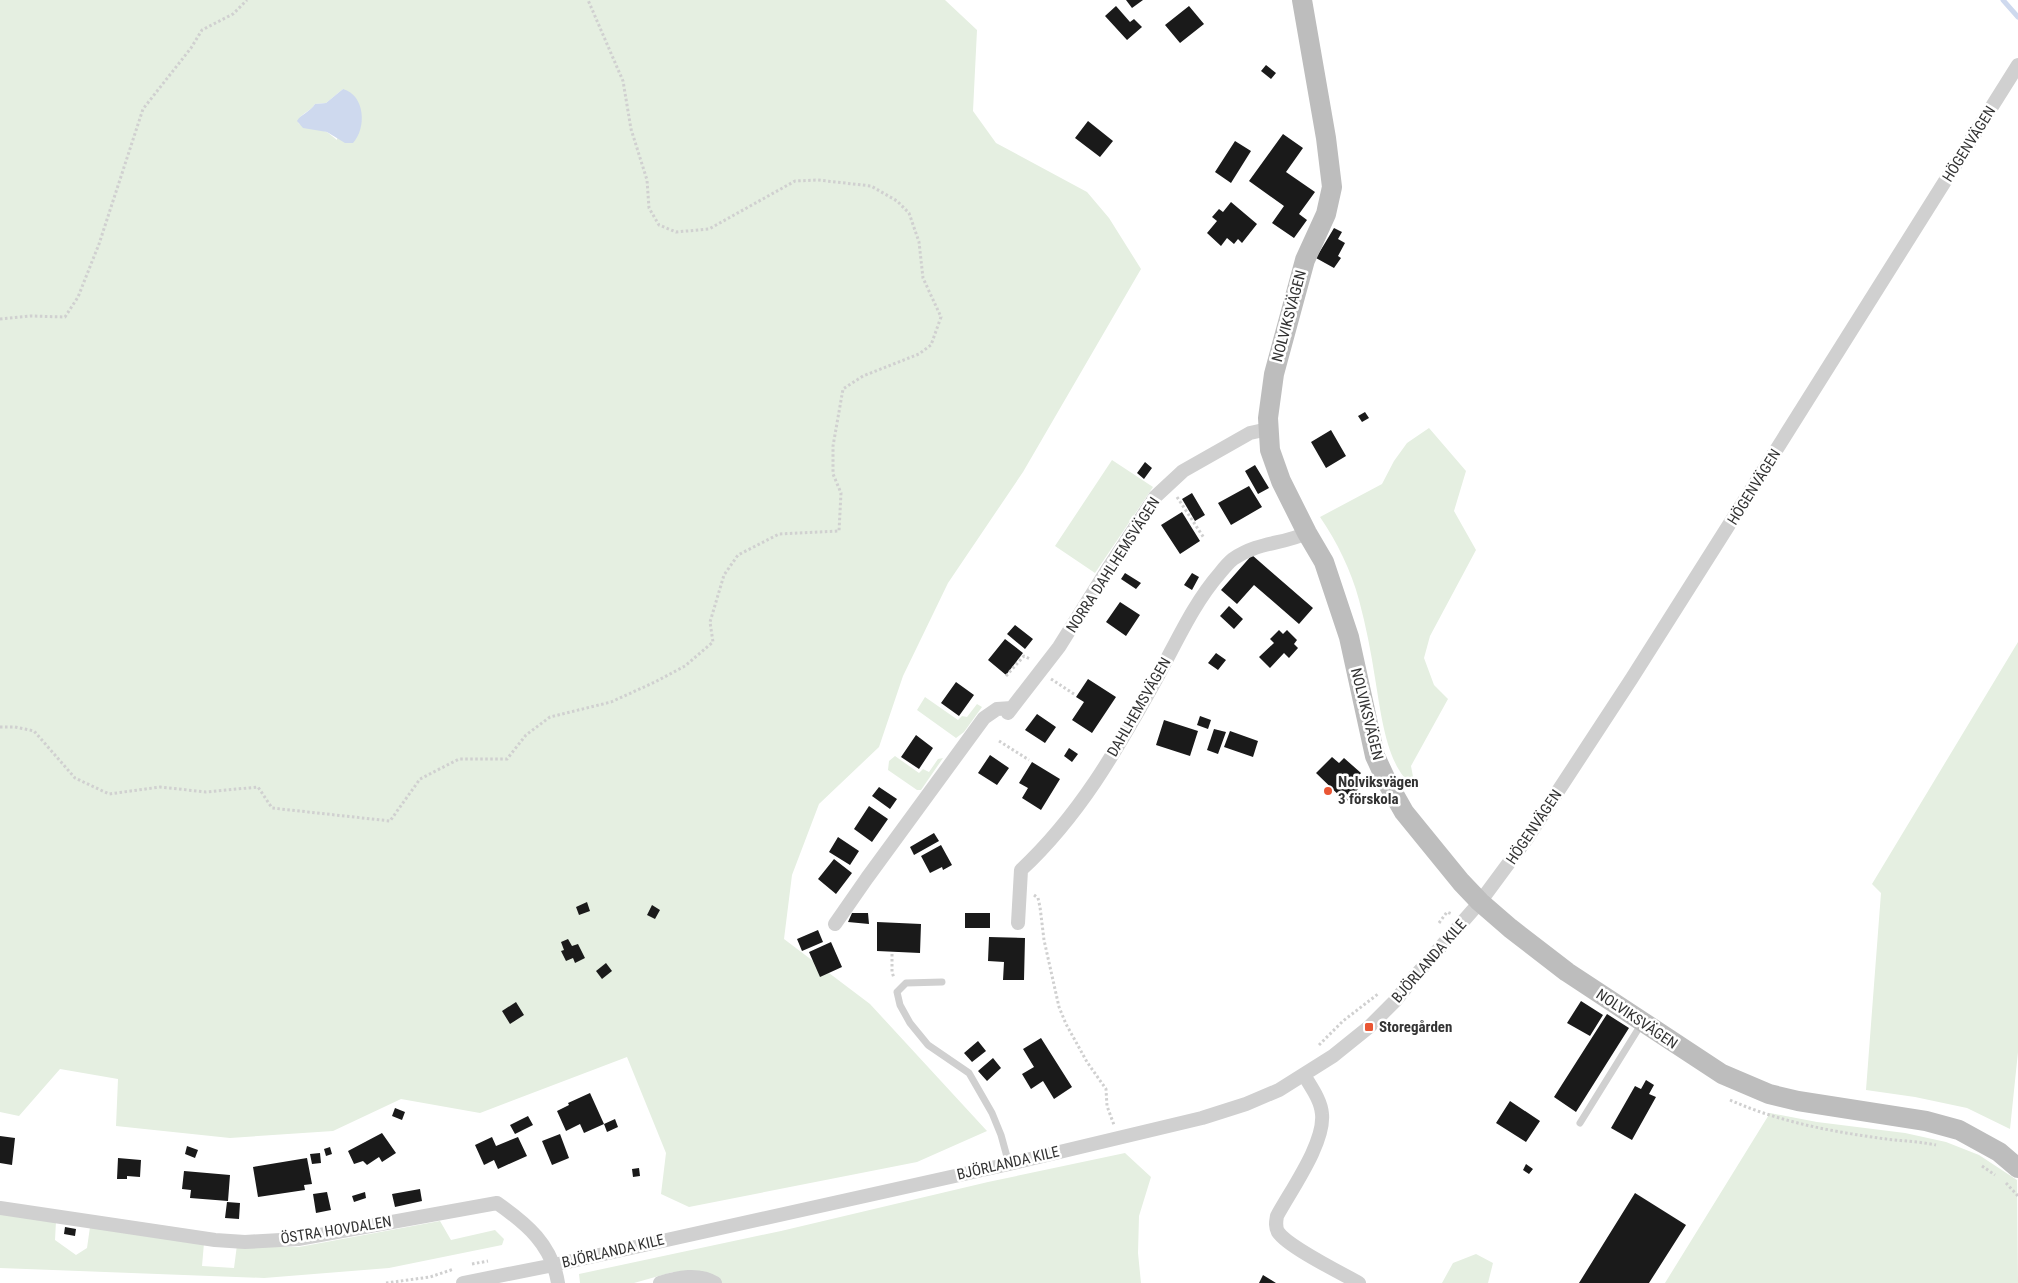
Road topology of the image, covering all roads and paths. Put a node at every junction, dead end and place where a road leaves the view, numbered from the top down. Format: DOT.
graph roads {
  1 [pos="247,0"];
  2 [pos="588,0"];
  3 [pos="1302,0"];
  4 [pos="2018,65"];
  5 [pos="0,319"];
  6 [pos="1268,429"];
  7 [pos="1169,484"];
  8 [pos="1307,534"];
  9 [pos="1204,538"];
  10 [pos="1042,670"];
  11 [pos="1006,676"];
  12 [pos="1074,694"];
  13 [pos="0,727"];
  14 [pos="999,741"];
  15 [pos="1029,760"];
  16 [pos="1019,894"];
  17 [pos="1480,902"];
  18 [pos="1462,922"];
  19 [pos="1018,923"];
  20 [pos="835,924"];
  21 [pos="1437,926"];
  22 [pos="892,954"];
  23 [pos="942,982"];
  24 [pos="900,990"];
  25 [pos="1383,991"];
  26 [pos="1642,1023"];
  27 [pos="1314,1051"];
  28 [pos="1304,1075"];
  29 [pos="1730,1100"];
  30 [pos="1580,1123"];
  31 [pos="1123,1124"];
  32 [pos="1115,1126"];
  33 [pos="1106,1128"];
  34 [pos="1941,1146"];
  35 [pos="1978,1163"];
  36 [pos="1009,1164"];
  37 [pos="2018,1168"];
  38 [pos="2018,1196"];
  39 [pos="0,1208"];
  40 [pos="494,1260"];
  41 [pos="470,1265"];
  42 [pos="554,1265"];
  43 [pos="461,1267"];
  44 [pos="386,1283"];
  45 [pos="463,1283"];
  46 [pos="558,1283"];
  47 [pos="660,1283"];
  48 [pos="715,1283"];
  49 [pos="1359,1283"];
  1 -- 5 [label="path"];
  2 -- 13 [label="path"];
  3 -- 6 [label="street, NOLVIKSVÄGEN"];
  4 -- 17 [label="street, HÖGENVÄGEN"];
  6 -- 7 [label="street, NORRA DAHLHEMSVÄGEN"];
  6 -- 8 [label="street, NOLVIKSVÄGEN"];
  7 -- 9 [label="path"];
  7 -- 10 [label="street, NORRA DAHLHEMSVÄGEN"];
  8 -- 16 [label="street, DAHLHEMSVÄGEN"];
  8 -- 17 [label="street, NOLVIKSVÄGEN"];
  10 -- 11 [label="path"];
  10 -- 12 [label="path"];
  10 -- 20 [label="street, NORRA DAHLHEMSVÄGEN"];
  14 -- 15 [label="path"];
  16 -- 19 [label="street, DAHLHEMSVÄGEN"];
  16 -- 32 [label="path"];
  17 -- 18 [label="street, BJÖRLANDA KILE"];
  17 -- 26 [label="street, NOLVIKSVÄGEN"];
  18 -- 21 [label="path"];
  18 -- 28 [label="street, BJÖRLANDA KILE"];
  22 -- 24 [label="path"];
  23 -- 24 [label="lane"];
  24 -- 36 [label="lane"];
  25 -- 27 [label="path"];
  26 -- 30 [label="lane"];
  26 -- 37 [label="street, NOLVIKSVÄGEN"];
  28 -- 36 [label="street, BJÖRLANDA KILE"];
  28 -- 49 [label="street"];
  29 -- 34 [label="path"];
  31 -- 32 [label="path"];
  32 -- 33 [label="path"];
  35 -- 38 [label="path"];
  36 -- 42 [label="street, BJÖRLANDA KILE"];
  39 -- 42 [label="street, ÖSTRA HOVDALEN"];
  40 -- 41 [label="path"];
  42 -- 45 [label="street, BJÖRLANDA KILE"];
  42 -- 46 [label="street, ÖSTRA HOVDALEN"];
  43 -- 44 [label="path"];
  47 -- 48 [label="street"];
}
